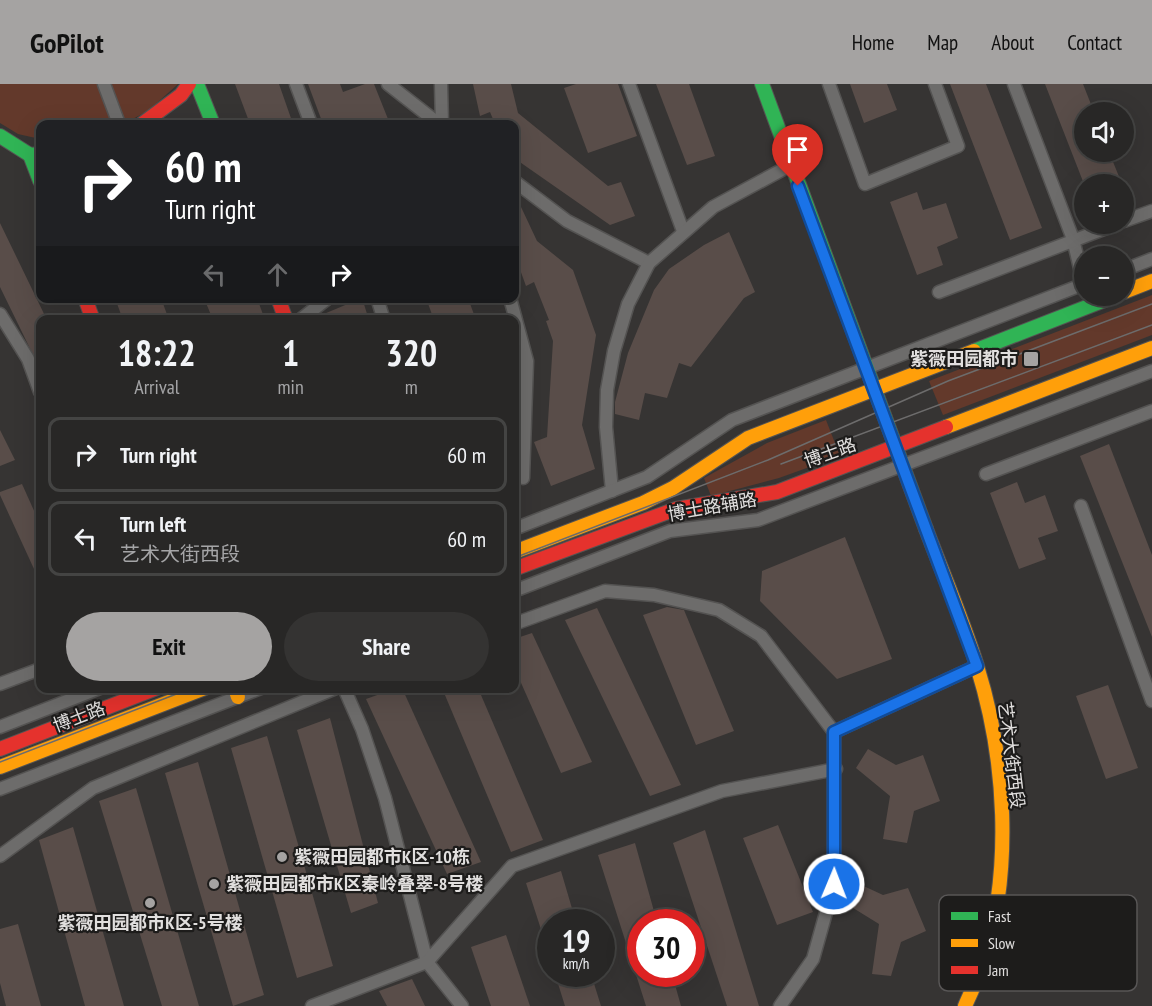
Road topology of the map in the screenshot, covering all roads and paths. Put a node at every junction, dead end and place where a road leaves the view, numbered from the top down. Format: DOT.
graph roads {
  1 [pos="104,84"];
  2 [pos="189,84"];
  3 [pos="197,84"];
  4 [pos="296,84"];
  5 [pos="388,84"];
  6 [pos="441,84"];
  7 [pos="629,84"];
  8 [pos="762,84"];
  9 [pos="829,84"];
  10 [pos="935,84"];
  11 [pos="1014,84"];
  12 [pos="118,120"];
  13 [pos="147,120"];
  14 [pos="211,120"];
  15 [pos="310,120"];
  16 [pos="436,120"];
  17 [pos="441,120"];
  18 [pos="0,136"];
  19 [pos="35,154"];
  20 [pos="791,165"];
  21 [pos="519,186"];
  22 [pos="1152,211"];
  23 [pos="1134,217"];
  24 [pos="683,231"];
  25 [pos="1088,234"];
  26 [pos="1073,239"];
  27 [pos="1075,246"];
  28 [pos="1152,259"];
  29 [pos="649,263"];
  30 [pos="1134,266"];
  31 [pos="1152,281"];
  32 [pos="1074,288"];
  33 [pos="1134,288"];
  34 [pos="939,292"];
  35 [pos="322,303"];
  36 [pos="1089,306"];
  37 [pos="0,314"];
  38 [pos="306,315"];
  39 [pos="519,330"];
  40 [pos="1152,348"];
  41 [pos="865,367"];
  42 [pos="1152,371"];
  43 [pos="36,382"];
  44 [pos="873,389"];
  45 [pos="1152,411"];
  46 [pos="896,448"];
  47 [pos="903,467"];
  48 [pos="986,474"];
  49 [pos="523,478"];
  50 [pos="612,491"];
  51 [pos="1081,506"];
  52 [pos="519,527"];
  53 [pos="519,550"];
  54 [pos="519,567"];
  55 [pos="519,589"];
  56 [pos="519,622"];
  57 [pos="977,666"];
  58 [pos="36,670"];
  59 [pos="0,684"];
  60 [pos="87,693"];
  61 [pos="144,693"];
  62 [pos="192,693"];
  63 [pos="237,693"];
  64 [pos="324,693"];
  65 [pos="346,693"];
  66 [pos="1152,701"];
  67 [pos="0,727"];
  68 [pos="834,732"];
  69 [pos="0,749"];
  70 [pos="0,767"];
  71 [pos="836,769"];
  72 [pos="0,789"];
  73 [pos="0,856"];
  74 [pos="997,895"];
  75 [pos="427,962"];
  76 [pos="971,991"];
  77 [pos="312,1006"];
  78 [pos="462,1006"];
  79 [pos="780,1006"];
  80 [pos="965,1006"];
  1 -- 12 [label="street"];
  2 -- 13 [label="main road"];
  3 -- 14 [label="main road"];
  4 -- 15 [label="street"];
  5 -- 16 [label="street"];
  6 -- 17 [label="street"];
  7 -- 24 [label="street"];
  8 -- 20 [label="main road, 艺术大街西段"];
  9 -- 10 [label="street"];
  11 -- 26 [label="street"];
  18 -- 19 [label="main road"];
  20 -- 24 [label="street"];
  20 -- 41 [label="main road, 艺术大街西段"];
  21 -- 29 [label="street"];
  22 -- 23 [label="street"];
  24 -- 29 [label="street"];
  25 -- 26 [label="street"];
  26 -- 27 [label="street"];
  26 -- 34 [label="street"];
  28 -- 30 [label="street"];
  29 -- 50 [label="street"];
  31 -- 33 [label="main road"];
  32 -- 41 [label="street"];
  35 -- 38 [label="street"];
  36 -- 44 [label="main road"];
  37 -- 43 [label="street"];
  39 -- 49 [label="street"];
  40 -- 46 [label="main road, 博士路"];
  41 -- 44 [label="main road, 艺术大街西段"];
  41 -- 50 [label="street"];
  42 -- 47 [label="street, 博士路辅路"];
  44 -- 46 [label="main road, 艺术大街西段"];
  44 -- 53 [label="main road"];
  45 -- 48 [label="street"];
  46 -- 47 [label="main road, 艺术大街西段"];
  46 -- 54 [label="main road, 博士路"];
  47 -- 55 [label="street, 博士路辅路"];
  47 -- 57 [label="main road, 艺术大街西段"];
  50 -- 52 [label="street"];
  51 -- 66 [label="street"];
  56 -- 68 [label="street"];
  57 -- 68 [label="street"];
  57 -- 74 [label="main road, 艺术大街西段"];
  58 -- 59 [label="street"];
  60 -- 67 [label="street"];
  61 -- 69 [label="main road, 博士路"];
  62 -- 70 [label="main road, 博士路"];
  63 -- 72 [label="street"];
  64 -- 73 [label="street"];
  65 -- 75 [label="street"];
  68 -- 71 [label="street"];
  71 -- 75 [label="street"];
  71 -- 79 [label="street"];
  75 -- 77 [label="street"];
  75 -- 78 [label="street"];
  76 -- 80 [label="main road, 艺术大街西段"];
}
